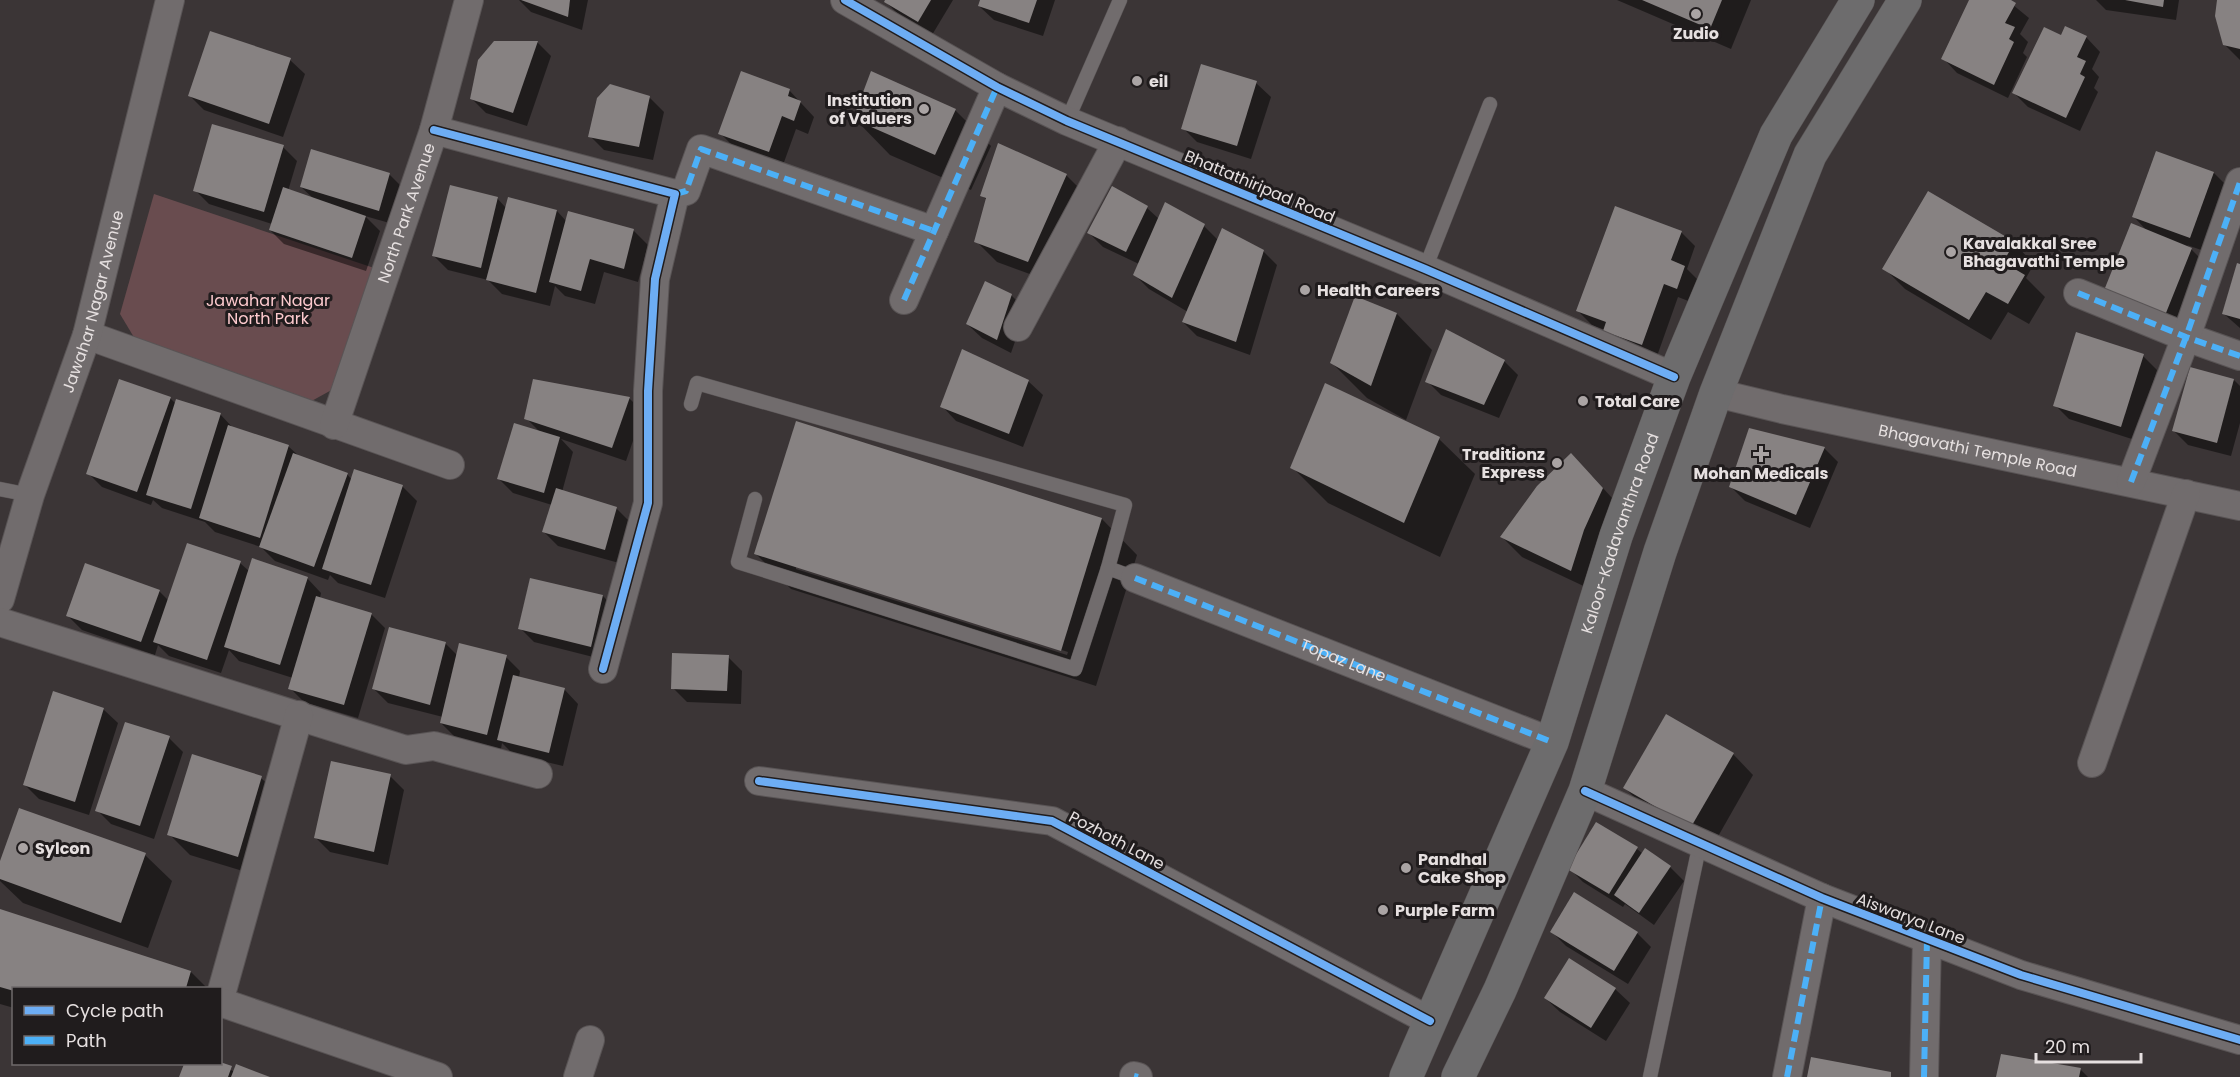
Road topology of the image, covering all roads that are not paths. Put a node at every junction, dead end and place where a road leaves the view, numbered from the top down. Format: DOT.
graph roads {
  1 [pos="170,0"];
  2 [pos="469,0"];
  3 [pos="1120,0"];
  4 [pos="1857,0"];
  5 [pos="1905,0"];
  6 [pos="858,3"];
  7 [pos="997,87"];
  8 [pos="1490,104"];
  9 [pos="1067,121"];
  10 [pos="434,130"];
  11 [pos="1118,141"];
  12 [pos="2240,182"];
  13 [pos="675,194"];
  14 [pos="934,231"];
  15 [pos="1425,269"];
  16 [pos="2078,292"];
  17 [pos="904,300"];
  18 [pos="1018,327"];
  19 [pos="87,335"];
  20 [pos="2186,337"];
  21 [pos="2240,356"];
  22 [pos="1674,376"];
  23 [pos="1716,393"];
  24 [pos="691,404"];
  25 [pos="334,425"];
  26 [pos="450,465"];
  27 [pos="2131,482"];
  28 [pos="0,489"];
  29 [pos="2186,494"];
  30 [pos="30,495"];
  31 [pos="755,499"];
  32 [pos="2240,506"];
  33 [pos="1108,568"];
  34 [pos="1135,578"];
  35 [pos="0,599"];
  36 [pos="0,622"];
  37 [pos="603,669"];
  38 [pos="299,715"];
  39 [pos="1552,742"];
  40 [pos="2092,763"];
  41 [pos="538,774"];
  42 [pos="759,782"];
  43 [pos="1584,791"];
  44 [pos="1700,843"];
  45 [pos="1822,898"];
  46 [pos="1928,939"];
  47 [pos="222,993"];
  48 [pos="222,1001"];
  49 [pos="1430,1021"];
  50 [pos="590,1040"];
  51 [pos="2240,1040"];
  52 [pos="438,1077"];
  53 [pos="578,1077"];
  54 [pos="1406,1077"];
  55 [pos="1458,1077"];
  56 [pos="1650,1077"];
  57 [pos="1787,1077"];
  58 [pos="1924,1077"];
  1 -- 19 [label="street, Jawahar Nagar Avenue"];
  2 -- 10 [label="street, North Park Avenue"];
  3 -- 9 [label="lane"];
  4 -- 22 [label="main road, Kaloor-Kadavanthra Road"];
  5 -- 23 [label="main road"];
  6 -- 7 [label="street, Bhattathiripad Road"];
  7 -- 9 [label="street, Bhattathiripad Road"];
  7 -- 14 [label="street"];
  8 -- 15 [label="lane"];
  9 -- 11 [label="street, Bhattathiripad Road"];
  10 -- 13 [label="street"];
  10 -- 25 [label="street, North Park Avenue"];
  11 -- 15 [label="street, Bhattathiripad Road"];
  11 -- 18 [label="street"];
  12 -- 20 [label="street"];
  13 -- 14 [label="street"];
  13 -- 37 [label="street"];
  14 -- 17 [label="street"];
  15 -- 22 [label="street, Bhattathiripad Road"];
  16 -- 20 [label="street"];
  19 -- 25 [label="street"];
  19 -- 30 [label="street, Jawahar Nagar Avenue"];
  20 -- 21 [label="street"];
  20 -- 27 [label="street"];
  22 -- 23 [label="main road"];
  22 -- 39 [label="main road, Kaloor-Kadavanthra Road"];
  23 -- 27 [label="street, Bhagavathi Temple Road"];
  23 -- 43 [label="main road"];
  24 -- 33 [label="lane"];
  25 -- 26 [label="street"];
  27 -- 29 [label="street, Bhagavathi Temple Road"];
  28 -- 30 [label="lane"];
  29 -- 32 [label="street, Bhagavathi Temple Road"];
  29 -- 40 [label="street"];
  30 -- 35 [label="street, Jawahar Nagar Avenue"];
  31 -- 33 [label="lane"];
  33 -- 34 [label="lane"];
  34 -- 39 [label="street, Topaz Lane"];
  36 -- 38 [label="street"];
  38 -- 41 [label="street"];
  38 -- 47 [label="street"];
  39 -- 49 [label="main road, Kaloor-Kadavanthra Road"];
  42 -- 49 [label="street, Pozhoth Lane"];
  43 -- 44 [label="street, Aiswarya Lane"];
  43 -- 55 [label="main road"];
  44 -- 45 [label="street, Aiswarya Lane"];
  44 -- 56 [label="lane"];
  45 -- 46 [label="street, Aiswarya Lane"];
  45 -- 57 [label="street"];
  46 -- 51 [label="street, Aiswarya Lane"];
  46 -- 58 [label="street"];
  48 -- 52 [label="street"];
  49 -- 54 [label="main road, Kaloor-Kadavanthra Road"];
  50 -- 53 [label="street"];
}
